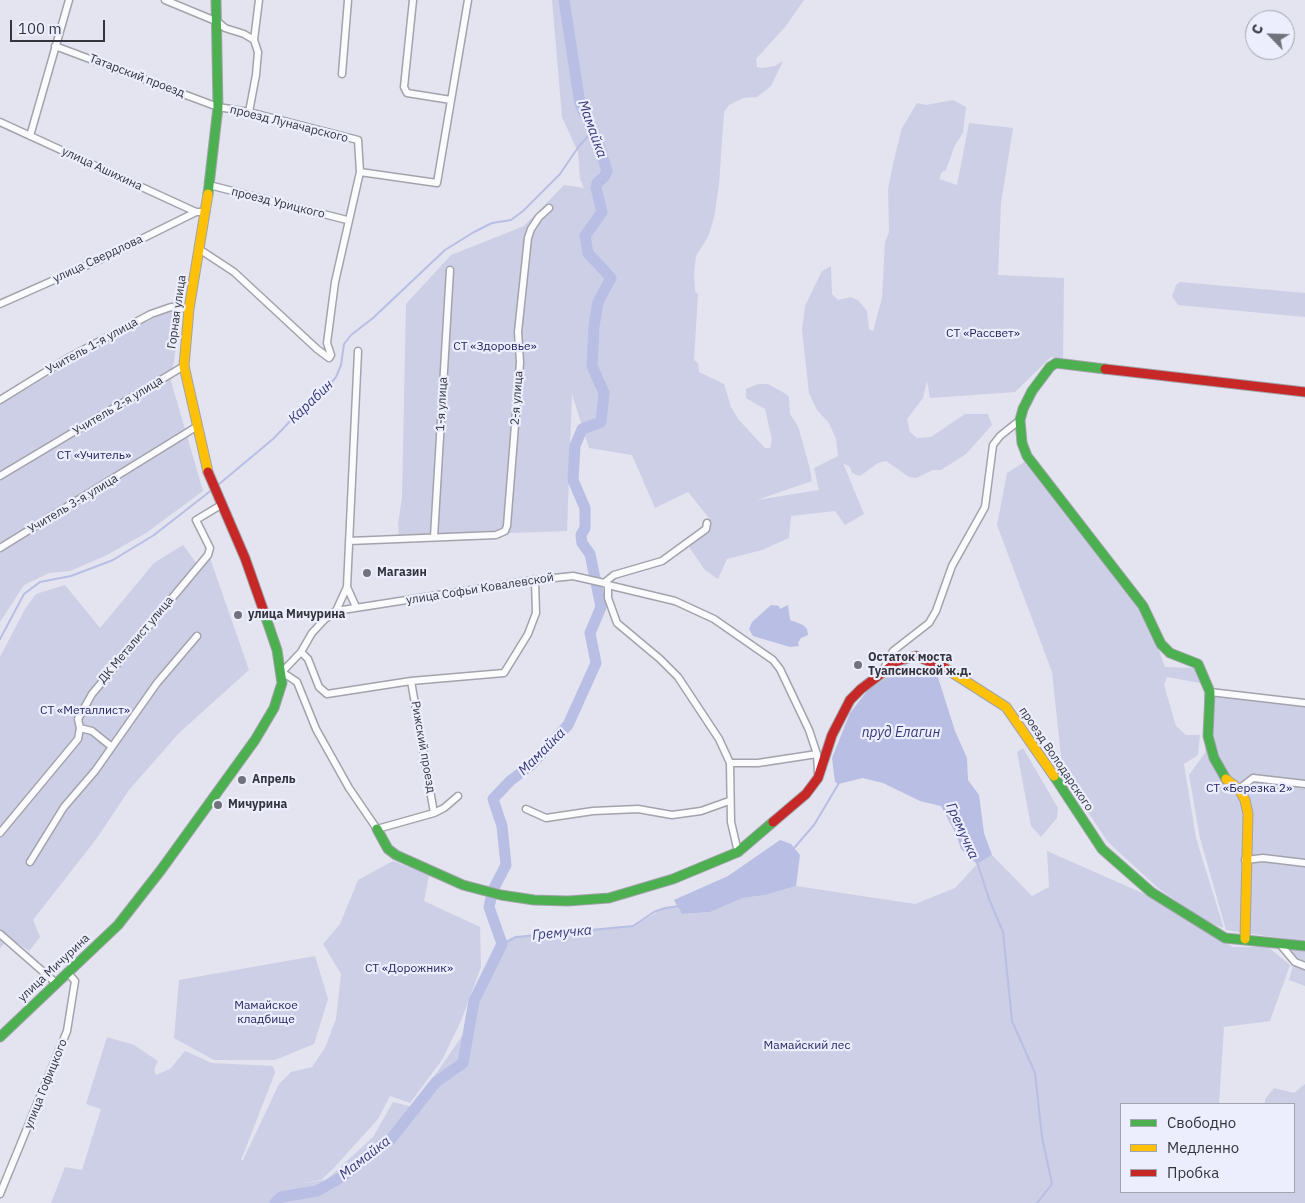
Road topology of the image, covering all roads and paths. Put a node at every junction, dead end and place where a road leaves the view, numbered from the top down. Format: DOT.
graph roads {
  1 [pos="69,0"];
  2 [pos="165,0"];
  3 [pos="216,0"];
  4 [pos="259,0"];
  5 [pos="348,0"];
  6 [pos="412,0"];
  7 [pos="468,0"];
  8 [pos="218,22"];
  9 [pos="254,40"];
  10 [pos="55,46"];
  11 [pos="342,74"];
  12 [pos="451,100"];
  13 [pos="218,107"];
  14 [pos="249,112"];
  15 [pos="0,122"];
  16 [pos="30,136"];
  17 [pos="360,172"];
  18 [pos="210,185"];
  19 [pos="549,208"];
  20 [pos="196,212"];
  21 [pos="206,212"];
  22 [pos="348,220"];
  23 [pos="199,249"];
  24 [pos="450,270"];
  25 [pos="0,304"];
  26 [pos="190,309"];
  27 [pos="327,343"];
  28 [pos="317,350"];
  29 [pos="358,351"];
  30 [pos="184,366"];
  31 [pos="1305,392"];
  32 [pos="0,400"];
  33 [pos="1020,420"];
  34 [pos="196,427"];
  35 [pos="0,476"];
  36 [pos="221,505"];
  37 [pos="707,523"];
  38 [pos="434,537"];
  39 [pos="349,541"];
  40 [pos="0,548"];
  41 [pos="535,580"];
  42 [pos="604,583"];
  43 [pos="347,587"];
  44 [pos="356,607"];
  45 [pos="336,611"];
  46 [pos="197,636"];
  47 [pos="302,652"];
  48 [pos="282,672"];
  49 [pos="881,674"];
  50 [pos="412,681"];
  51 [pos="1210,692"];
  52 [pos="1305,704"];
  53 [pos="80,728"];
  54 [pos="112,746"];
  55 [pos="816,754"];
  56 [pos="730,763"];
  57 [pos="818,778"];
  58 [pos="1305,784"];
  59 [pos="1239,789"];
  60 [pos="458,796"];
  61 [pos="729,801"];
  62 [pos="526,809"];
  63 [pos="434,813"];
  64 [pos="377,829"];
  65 [pos="0,833"];
  66 [pos="738,852"];
  67 [pos="1245,860"];
  68 [pos="30,862"];
  69 [pos="1305,863"];
  70 [pos="0,934"];
  71 [pos="1245,939"];
  72 [pos="1279,943"];
  73 [pos="1305,946"];
  74 [pos="1305,966"];
  75 [pos="67,972"];
  76 [pos="56,983"];
  77 [pos="0,1037"];
  78 [pos="0,1194"];
  1 -- 10 [label="street"];
  2 -- 8 [label="street"];
  3 -- 8 [label="street, Горная улица"];
  4 -- 9 [label="street"];
  5 -- 11 [label="street"];
  6 -- 12 [label="street"];
  7 -- 12 [label="street"];
  8 -- 9 [label="street"];
  8 -- 13 [label="street, Горная улица"];
  9 -- 14 [label="street"];
  10 -- 13 [label="street, Татарский проезд"];
  10 -- 16 [label="street"];
  12 -- 17 [label="street"];
  13 -- 14 [label="street, проезд Луначарского"];
  13 -- 18 [label="street, Горная улица"];
  14 -- 17 [label="street, проезд Луначарского"];
  15 -- 16 [label="street, улица Ашихина"];
  16 -- 20 [label="street, улица Ашихина"];
  17 -- 22 [label="street"];
  18 -- 21 [label="street, Горная улица"];
  18 -- 22 [label="street, проезд Урицкого"];
  19 -- 38 [label="street, 2-я улица"];
  20 -- 21 [label="street, улица Ашихина"];
  20 -- 25 [label="street, улица Свердлова"];
  21 -- 23 [label="street, Горная улица"];
  22 -- 27 [label="street"];
  23 -- 26 [label="street, Горная улица"];
  23 -- 28 [label="street"];
  24 -- 38 [label="street, 1-я улица"];
  26 -- 30 [label="street, Горная улица"];
  26 -- 32 [label="street, Учитель 1-я улица"];
  27 -- 28 [label="street"];
  27 -- 28 [label="street"];
  29 -- 39 [label="street"];
  30 -- 34 [label="street, Горная улица"];
  30 -- 35 [label="street, Учитель 2-я улица"];
  31 -- 33 [label="street"];
  33 -- 49 [label="street"];
  33 -- 51 [label="street"];
  34 -- 36 [label="street, Горная улица"];
  34 -- 40 [label="street, Учитель 3-я улица"];
  36 -- 48 [label="street, Горная улица"];
  36 -- 53 [label="street, ДК Металист улица"];
  37 -- 42 [label="street"];
  38 -- 39 [label="street"];
  39 -- 43 [label="street"];
  41 -- 42 [label="street, улица Софьи Ковалевской"];
  41 -- 44 [label="street, улица Софьи Ковалевской"];
  41 -- 50 [label="street"];
  42 -- 55 [label="street, улица Софьи Ковалевской"];
  42 -- 56 [label="street"];
  43 -- 44 [label="street"];
  43 -- 45 [label="street"];
  44 -- 45 [label="street, улица Софьи Ковалевской"];
  45 -- 47 [label="street"];
  46 -- 54 [label="street"];
  47 -- 48 [label="street"];
  47 -- 50 [label="street"];
  48 -- 64 [label="street, проезд Володарского"];
  48 -- 75 [label="street, улица Мичурина"];
  49 -- 57 [label="street, проезд Володарского"];
  49 -- 71 [label="street, проезд Володарского"];
  50 -- 63 [label="street, Рижский проезд"];
  51 -- 52 [label="street"];
  51 -- 59 [label="street"];
  53 -- 54 [label="street"];
  53 -- 65 [label="street, ДК Металист улица"];
  54 -- 68 [label="street"];
  55 -- 56 [label="street"];
  55 -- 57 [label="street, улица Софьи Ковалевской"];
  56 -- 61 [label="street"];
  57 -- 66 [label="street, проезд Володарского"];
  58 -- 59 [label="street"];
  59 -- 67 [label="street"];
  60 -- 63 [label="street"];
  61 -- 62 [label="street"];
  61 -- 66 [label="street"];
  63 -- 64 [label="street"];
  64 -- 66 [label="street, проезд Володарского"];
  67 -- 69 [label="street"];
  67 -- 71 [label="street"];
  70 -- 76 [label="street"];
  71 -- 72 [label="street, проезд Володарского"];
  72 -- 73 [label="street, проезд Володарского"];
  72 -- 74 [label="street"];
  75 -- 76 [label="street, улица Мичурина"];
  75 -- 78 [label="street, улица Гофицкого"];
  76 -- 77 [label="street, улица Мичурина"];
}
